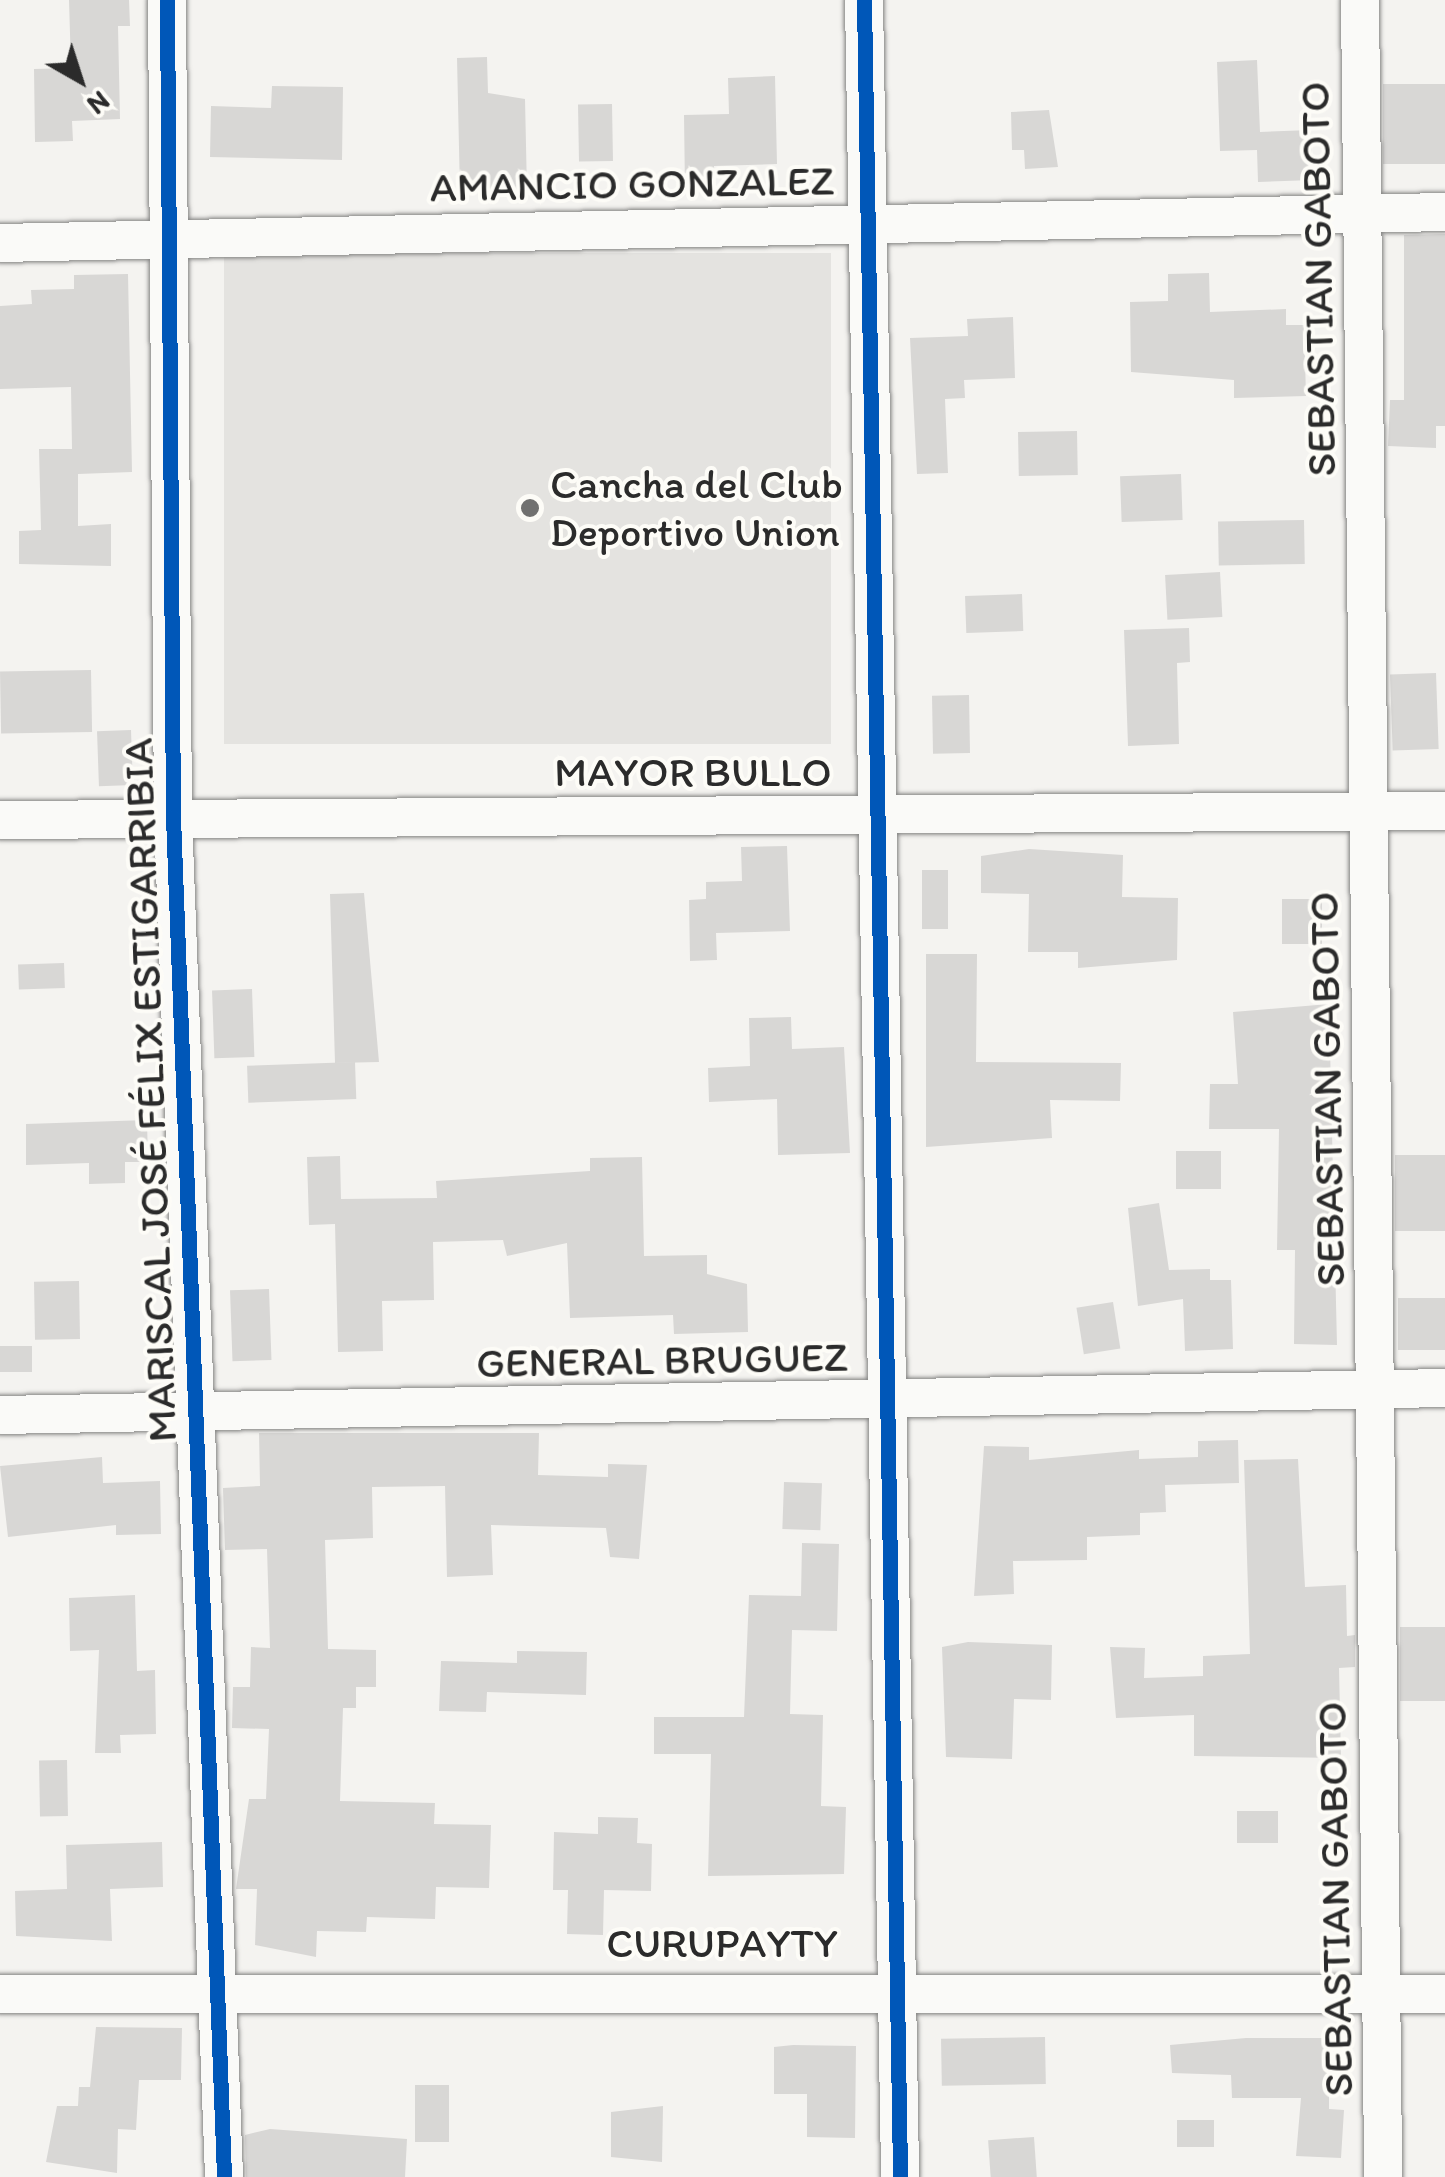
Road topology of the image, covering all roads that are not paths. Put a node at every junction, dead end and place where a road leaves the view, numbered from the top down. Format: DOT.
graph roads {
  1 [pos="167,0"];
  2 [pos="864,0"];
  3 [pos="1360,0"];
  4 [pos="1362,212"];
  5 [pos="1445,212"];
  6 [pos="870,225"];
  7 [pos="166,238"];
  8 [pos="0,242"];
  9 [pos="1369,812"];
  10 [pos="1445,812"];
  11 [pos="173,817"];
  12 [pos="884,817"];
  13 [pos="0,820"];
  14 [pos="1445,1388"];
  15 [pos="1375,1389"];
  16 [pos="887,1400"];
  17 [pos="196,1414"];
  18 [pos="0,1415"];
  19 [pos="220,1988"];
  20 [pos="898,1988"];
  21 [pos="1381,1993"];
  22 [pos="0,1994"];
  23 [pos="1445,1994"];
  24 [pos="224,2177"];
  25 [pos="900,2177"];
  26 [pos="1383,2177"];
  1 -- 7 [label="street, MARISCAL JOSÉ FÉLIX ESTIGARRIBIA"];
  2 -- 6 [label="street"];
  3 -- 4 [label="street, SEBASTIAN GABOTO"];
  4 -- 5 [label="street, AMANCIO GONZALEZ"];
  4 -- 6 [label="street, AMANCIO GONZALEZ"];
  4 -- 9 [label="street, SEBASTIAN GABOTO"];
  6 -- 7 [label="street, AMANCIO GONZALEZ"];
  6 -- 12 [label="street"];
  7 -- 8 [label="street, AMANCIO GONZALEZ"];
  7 -- 11 [label="street, MARISCAL JOSÉ FÉLIX ESTIGARRIBIA"];
  9 -- 10 [label="street, MAYOR BULLO"];
  9 -- 12 [label="street, MAYOR BULLO"];
  9 -- 15 [label="street, SEBASTIAN GABOTO"];
  11 -- 12 [label="street, MAYOR BULLO"];
  11 -- 13 [label="street, MAYOR BULLO"];
  11 -- 17 [label="street, MARISCAL JOSÉ FÉLIX ESTIGARRIBIA"];
  12 -- 16 [label="street"];
  14 -- 15 [label="street, GENERAL BRUGUEZ"];
  15 -- 16 [label="street, GENERAL BRUGUEZ"];
  15 -- 21 [label="street, SEBASTIAN GABOTO"];
  16 -- 17 [label="street, GENERAL BRUGUEZ"];
  16 -- 20 [label="street"];
  17 -- 18 [label="street, GENERAL BRUGUEZ"];
  17 -- 19 [label="street, MARISCAL JOSÉ FÉLIX ESTIGARRIBIA"];
  19 -- 20 [label="street, CURUPAYTY"];
  19 -- 22 [label="street, CURUPAYTY"];
  19 -- 24 [label="street, MARISCAL JOSÉ FÉLIX ESTIGARRIBIA"];
  20 -- 21 [label="street, CURUPAYTY"];
  20 -- 25 [label="street"];
  21 -- 23 [label="street, CURUPAYTY"];
  21 -- 26 [label="street, SEBASTIAN GABOTO"];
}
